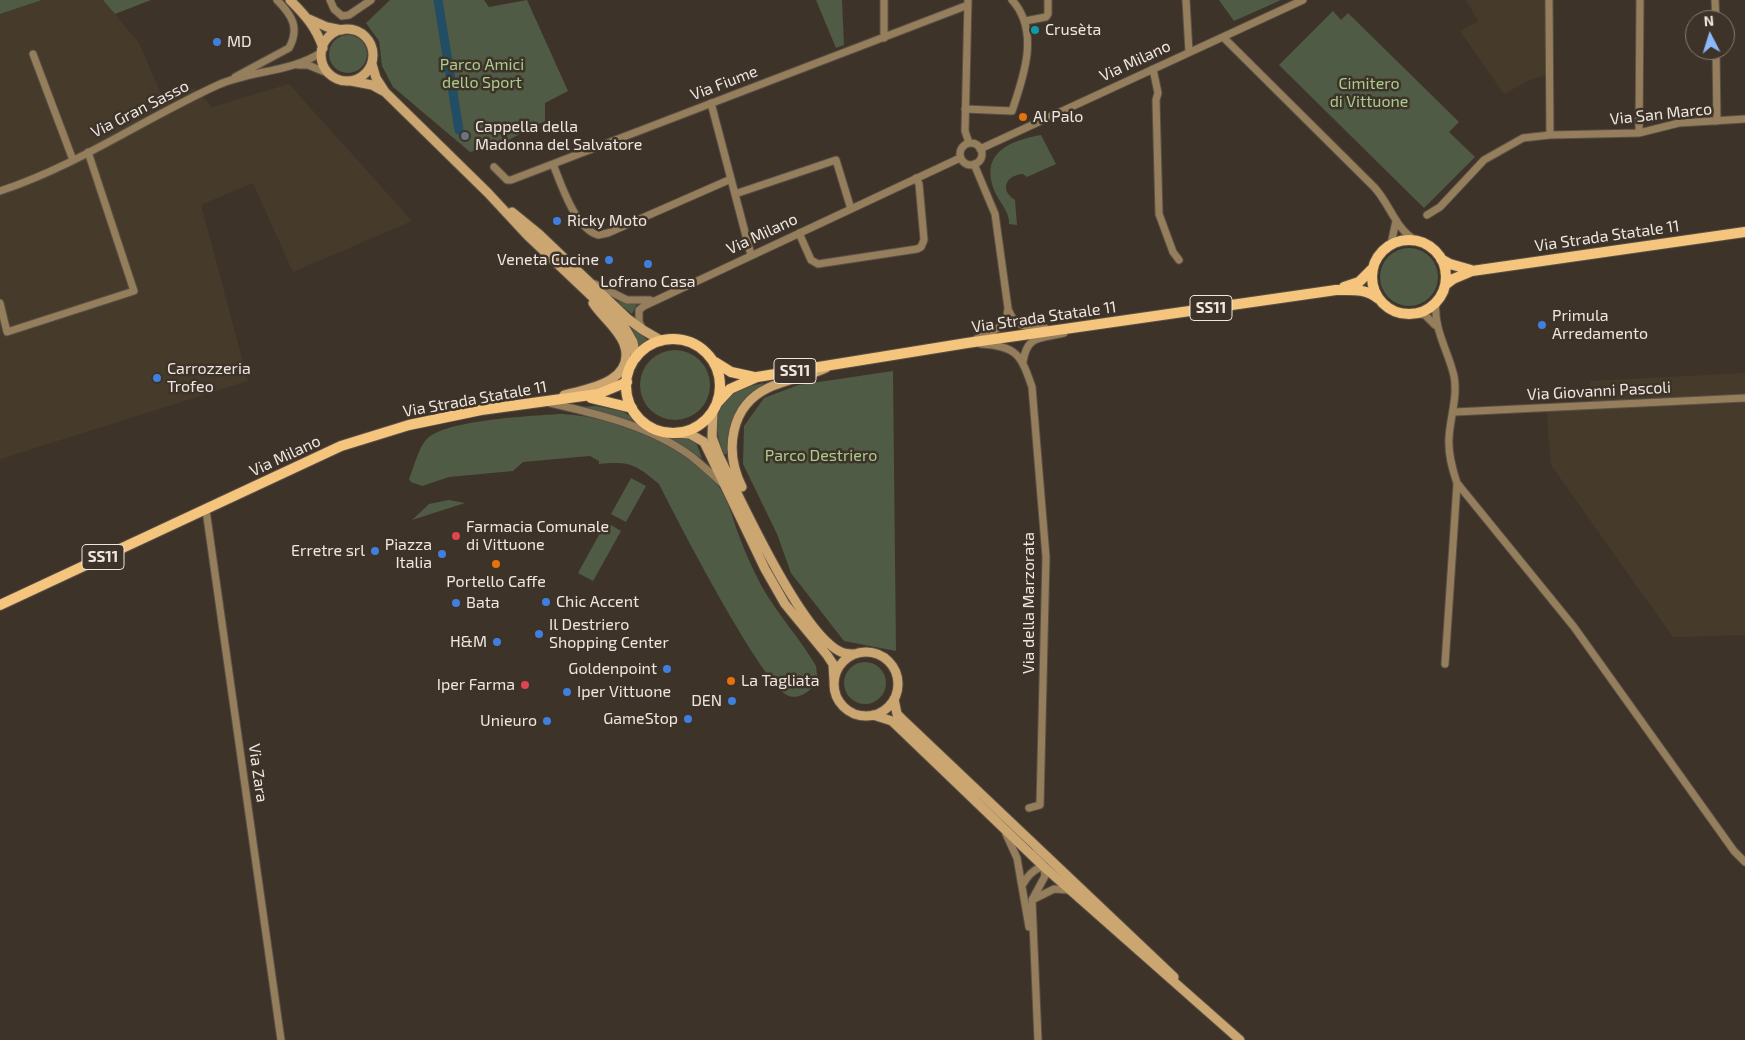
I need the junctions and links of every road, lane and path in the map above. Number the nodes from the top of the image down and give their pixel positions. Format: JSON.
{"nodes":[{"id":1,"x":278,"y":0,"type":"edge"},
{"id":2,"x":290,"y":0,"type":"edge"},
{"id":3,"x":330,"y":0,"type":"edge"},
{"id":4,"x":371,"y":0,"type":"edge"},
{"id":5,"x":884,"y":0,"type":"edge"},
{"id":6,"x":1012,"y":0,"type":"edge"},
{"id":7,"x":1048,"y":0,"type":"edge"},
{"id":8,"x":1186,"y":0,"type":"edge"},
{"id":9,"x":1303,"y":0,"type":"edge"},
{"id":10,"x":1549,"y":0,"type":"edge"},
{"id":11,"x":1640,"y":0,"type":"edge"},
{"id":12,"x":968,"y":3,"type":"edge"},
{"id":13,"x":309,"y":18,"type":"junction"},
{"id":14,"x":1026,"y":21,"type":"junction"},
{"id":15,"x":342,"y":30,"type":"junction"},
{"id":16,"x":1223,"y":37,"type":"junction"},
{"id":17,"x":884,"y":38,"type":"junction"},
{"id":18,"x":322,"y":50,"type":"junction"},
{"id":19,"x":1189,"y":52,"type":"junction"},
{"id":20,"x":33,"y":54,"type":"dead end"},
{"id":21,"x":1716,"y":60,"type":"edge"},
{"id":22,"x":372,"y":64,"type":"junction"},
{"id":23,"x":297,"y":65,"type":"junction"},
{"id":24,"x":1153,"y":69,"type":"junction"},
{"id":25,"x":330,"y":74,"type":"junction"},
{"id":26,"x":350,"y":81,"type":"junction"},
{"id":27,"x":220,"y":84,"type":"junction"},
{"id":28,"x":385,"y":92,"type":"junction"},
{"id":29,"x":711,"y":103,"type":"junction"},
{"id":30,"x":965,"y":109,"type":"junction"},
{"id":31,"x":1745,"y":119,"type":"edge"},
{"id":32,"x":1717,"y":121,"type":"junction"},
{"id":33,"x":1639,"y":133,"type":"junction"},
{"id":34,"x":1550,"y":135,"type":"junction"},
{"id":35,"x":969,"y":143,"type":"junction"},
{"id":36,"x":980,"y":149,"type":"junction"},
{"id":37,"x":88,"y":152,"type":"junction"},
{"id":38,"x":960,"y":158,"type":"junction"},
{"id":39,"x":73,"y":160,"type":"junction"},
{"id":40,"x":553,"y":164,"type":"junction"},
{"id":41,"x":974,"y":164,"type":"junction"},
{"id":42,"x":494,"y":167,"type":"dead end"},
{"id":43,"x":916,"y":178,"type":"junction"},
{"id":44,"x":731,"y":179,"type":"junction"},
{"id":45,"x":0,"y":191,"type":"edge"},
{"id":46,"x":735,"y":194,"type":"junction"},
{"id":47,"x":851,"y":209,"type":"junction"},
{"id":48,"x":1427,"y":215,"type":"dead end"},
{"id":49,"x":1396,"y":221,"type":"junction"},
{"id":50,"x":1745,"y":232,"type":"edge"},
{"id":51,"x":799,"y":233,"type":"junction"},
{"id":52,"x":1416,"y":240,"type":"junction"},
{"id":53,"x":1391,"y":244,"type":"junction"},
{"id":54,"x":751,"y":255,"type":"junction"},
{"id":55,"x":1441,"y":259,"type":"junction"},
{"id":56,"x":1179,"y":260,"type":"dead end"},
{"id":57,"x":1372,"y":269,"type":"junction"},
{"id":58,"x":1472,"y":271,"type":"junction"},
{"id":59,"x":584,"y":283,"type":"junction"},
{"id":60,"x":1445,"y":285,"type":"junction"},
{"id":61,"x":1336,"y":290,"type":"junction"},
{"id":62,"x":658,"y":299,"type":"junction"},
{"id":63,"x":1379,"y":299,"type":"junction"},
{"id":64,"x":1436,"y":301,"type":"junction"},
{"id":65,"x":0,"y":303,"type":"edge"},
{"id":66,"x":1008,"y":308,"type":"junction"},
{"id":67,"x":1412,"y":313,"type":"junction"},
{"id":68,"x":1087,"y":327,"type":"junction"},
{"id":69,"x":1437,"y":327,"type":"junction"},
{"id":70,"x":643,"y":330,"type":"junction"},
{"id":71,"x":662,"y":341,"type":"junction"},
{"id":72,"x":966,"y":344,"type":"junction"},
{"id":73,"x":636,"y":358,"type":"junction"},
{"id":74,"x":712,"y":360,"type":"junction"},
{"id":75,"x":1023,"y":362,"type":"junction"},
{"id":76,"x":833,"y":365,"type":"junction"},
{"id":77,"x":757,"y":377,"type":"junction"},
{"id":78,"x":627,"y":382,"type":"junction"},
{"id":79,"x":578,"y":398,"type":"junction"},
{"id":80,"x":1745,"y":398,"type":"edge"},
{"id":81,"x":545,"y":402,"type":"junction"},
{"id":82,"x":525,"y":404,"type":"junction"},
{"id":83,"x":715,"y":407,"type":"junction"},
{"id":84,"x":632,"y":408,"type":"junction"},
{"id":85,"x":1455,"y":412,"type":"junction"},
{"id":86,"x":672,"y":433,"type":"junction"},
{"id":87,"x":378,"y":434,"type":"joint"},
{"id":88,"x":1457,"y":483,"type":"junction"},
{"id":89,"x":725,"y":485,"type":"junction"},
{"id":90,"x":206,"y":510,"type":"junction"},
{"id":91,"x":777,"y":569,"type":"junction"},
{"id":92,"x":0,"y":605,"type":"edge"},
{"id":93,"x":855,"y":654,"type":"junction"},
{"id":94,"x":1446,"y":664,"type":"dead end"},
{"id":95,"x":834,"y":681,"type":"junction"},
{"id":96,"x":894,"y":698,"type":"junction"},
{"id":97,"x":873,"y":715,"type":"junction"},
{"id":98,"x":990,"y":801,"type":"junction"},
{"id":99,"x":1029,"y":808,"type":"dead end"},
{"id":100,"x":1001,"y":825,"type":"junction"},
{"id":101,"x":1745,"y":862,"type":"edge"},
{"id":102,"x":1044,"y":867,"type":"junction"},
{"id":103,"x":1023,"y":884,"type":"junction"},
{"id":104,"x":1070,"y":891,"type":"junction"},
{"id":105,"x":1032,"y":900,"type":"junction"},
{"id":106,"x":1105,"y":910,"type":"junction"},
{"id":107,"x":1034,"y":954,"type":"junction"},
{"id":108,"x":1204,"y":1007,"type":"junction"},
{"id":109,"x":281,"y":1040,"type":"edge"},
{"id":110,"x":1038,"y":1040,"type":"edge"},
{"id":111,"x":1240,"y":1040,"type":"edge"}],
"edges":[{"from":1,"to":27,"type":"street"},
{"from":2,"to":13,"type":"main road"},
{"from":3,"to":4,"type":"street"},
{"from":5,"to":17,"type":"street"},
{"from":6,"to":14,"type":"street"},
{"from":7,"to":14,"type":"street"},
{"from":8,"to":19,"type":"street"},
{"from":9,"to":16,"type":"street","name":"Via Milano"},
{"from":10,"to":34,"type":"street"},
{"from":11,"to":33,"type":"street"},
{"from":12,"to":17,"type":"street","name":"Via Fiume"},
{"from":12,"to":30,"type":"street"},
{"from":13,"to":15,"type":"main road"},
{"from":13,"to":18,"type":"main road"},
{"from":14,"to":30,"type":"street"},
{"from":15,"to":18,"type":"main road"},
{"from":15,"to":22,"type":"main road"},
{"from":16,"to":19,"type":"street","name":"Via Milano"},
{"from":16,"to":49,"type":"street"},
{"from":17,"to":29,"type":"street","name":"Via Fiume"},
{"from":18,"to":23,"type":"street","name":"Via Gran Sasso"},
{"from":18,"to":25,"type":"main road"},
{"from":19,"to":24,"type":"street","name":"Via Milano"},
{"from":20,"to":39,"type":"street"},
{"from":21,"to":32,"type":"street"},
{"from":22,"to":26,"type":"main road"},
{"from":22,"to":28,"type":"main road"},
{"from":23,"to":25,"type":"street","name":"Via Gran Sasso"},
{"from":23,"to":27,"type":"street","name":"Via Gran Sasso"},
{"from":24,"to":36,"type":"street","name":"Via Milano"},
{"from":24,"to":56,"type":"street"},
{"from":25,"to":26,"type":"main road"},
{"from":26,"to":28,"type":"main road"},
{"from":27,"to":37,"type":"street","name":"Via Gran Sasso"},
{"from":28,"to":59,"type":"main road"},
{"from":29,"to":40,"type":"street","name":"Via Fiume"},
{"from":29,"to":44,"type":"street"},
{"from":30,"to":35,"type":"street"},
{"from":31,"to":32,"type":"street","name":"Via San Marco"},
{"from":32,"to":33,"type":"street","name":"Via San Marco"},
{"from":33,"to":34,"type":"street","name":"Via San Marco"},
{"from":34,"to":48,"type":"street","name":"Via San Marco"},
{"from":35,"to":36,"type":"street"},
{"from":35,"to":38,"type":"street"},
{"from":36,"to":41,"type":"street"},
{"from":37,"to":39,"type":"street","name":"Via Gran Sasso"},
{"from":37,"to":65,"type":"street"},
{"from":38,"to":41,"type":"street"},
{"from":38,"to":43,"type":"street","name":"Via Milano"},
{"from":39,"to":45,"type":"street","name":"Via Gran Sasso"},
{"from":40,"to":42,"type":"street","name":"Via Fiume"},
{"from":40,"to":44,"type":"street"},
{"from":41,"to":66,"type":"street"},
{"from":43,"to":47,"type":"street","name":"Via Milano"},
{"from":43,"to":51,"type":"street"},
{"from":44,"to":46,"type":"street"},
{"from":46,"to":47,"type":"street"},
{"from":46,"to":54,"type":"street"},
{"from":47,"to":51,"type":"street","name":"Via Milano"},
{"from":49,"to":52,"type":"street"},
{"from":49,"to":53,"type":"street"},
{"from":50,"to":58,"type":"main road","name":"Via Strada Statale 11"},
{"from":51,"to":54,"type":"street","name":"Via Milano"},
{"from":52,"to":53,"type":"main road"},
{"from":52,"to":55,"type":"main road","name":"Via Strada Statale 11"},
{"from":53,"to":57,"type":"main road","name":"Via Strada Statale 11"},
{"from":54,"to":62,"type":"street","name":"Via Milano"},
{"from":55,"to":58,"type":"main road","name":"Via Strada Statale 11"},
{"from":55,"to":60,"type":"main road"},
{"from":57,"to":61,"type":"main road","name":"Via Strada Statale 11"},
{"from":57,"to":63,"type":"main road"},
{"from":58,"to":60,"type":"main road","name":"Via Strada Statale 11"},
{"from":59,"to":62,"type":"street"},
{"from":59,"to":70,"type":"main road"},
{"from":59,"to":73,"type":"main road"},
{"from":59,"to":82,"type":"main road"},
{"from":60,"to":64,"type":"main road"},
{"from":61,"to":63,"type":"main road","name":"Via Strada Statale 11"},
{"from":61,"to":68,"type":"main road","name":"Via Strada Statale 11","number":"SS11"},
{"from":62,"to":70,"type":"street"},
{"from":63,"to":67,"type":"main road","name":"Via Strada Statale 11"},
{"from":64,"to":67,"type":"main road"},
{"from":64,"to":69,"type":"street"},
{"from":66,"to":68,"type":"street"},
{"from":66,"to":72,"type":"street"},
{"from":67,"to":69,"type":"street"},
{"from":68,"to":72,"type":"main road","name":"Via Strada Statale 11"},
{"from":68,"to":75,"type":"street"},
{"from":69,"to":85,"type":"street"},
{"from":70,"to":71,"type":"main road"},
{"from":71,"to":73,"type":"main road"},
{"from":71,"to":74,"type":"main road"},
{"from":72,"to":75,"type":"street"},
{"from":72,"to":76,"type":"main road","name":"Via Strada Statale 11"},
{"from":73,"to":78,"type":"main road"},
{"from":74,"to":77,"type":"main road","name":"Via Strada Statale 11"},
{"from":74,"to":83,"type":"main road"},
{"from":75,"to":99,"type":"street","name":"Via della Marzorata"},
{"from":76,"to":77,"type":"main road","name":"Via Strada Statale 11","number":"SS11"},
{"from":76,"to":91,"type":"main road"},
{"from":77,"to":83,"type":"main road","name":"Via Strada Statale 11"},
{"from":78,"to":79,"type":"main road","name":"Via Strada Statale 11"},
{"from":78,"to":84,"type":"main road"},
{"from":79,"to":81,"type":"main road","name":"Via Strada Statale 11","number":"SS11"},
{"from":79,"to":84,"type":"main road","name":"Via Strada Statale 11"},
{"from":80,"to":85,"type":"street","name":"Via Giovanni Pascoli"},
{"from":81,"to":82,"type":"main road","name":"Via Strada Statale 11","number":"SS11"},
{"from":81,"to":89,"type":"street"},
{"from":82,"to":87,"type":"main road","name":"Via Strada Statale 11","number":"SS11"},
{"from":83,"to":86,"type":"main road"},
{"from":83,"to":91,"type":"main road"},
{"from":84,"to":86,"type":"main road"},
{"from":85,"to":88,"type":"street"},
{"from":86,"to":89,"type":"main road"},
{"from":87,"to":90,"type":"main road","name":"Via Milano","number":"SS11"},
{"from":88,"to":94,"type":"street"},
{"from":88,"to":101,"type":"street"},
{"from":89,"to":95,"type":"main road"},
{"from":90,"to":92,"type":"main road","number":"SS11"},
{"from":90,"to":109,"type":"street","name":"Via Zara"},
{"from":91,"to":93,"type":"main road"},
{"from":93,"to":95,"type":"main road"},
{"from":93,"to":96,"type":"main road"},
{"from":95,"to":97,"type":"main road"},
{"from":96,"to":97,"type":"main road"},
{"from":96,"to":98,"type":"main road"},
{"from":97,"to":100,"type":"main road"},
{"from":98,"to":102,"type":"street"},
{"from":98,"to":106,"type":"main road"},
{"from":100,"to":102,"type":"main road"},
{"from":100,"to":103,"type":"street"},
{"from":102,"to":103,"type":"street"},
{"from":102,"to":104,"type":"main road"},
{"from":102,"to":105,"type":"street"},
{"from":102,"to":106,"type":"street"},
{"from":103,"to":107,"type":"street"},
{"from":104,"to":105,"type":"street"},
{"from":104,"to":108,"type":"main road"},
{"from":105,"to":107,"type":"street"},
{"from":106,"to":108,"type":"main road"},
{"from":107,"to":110,"type":"street"},
{"from":108,"to":111,"type":"main road"}]}
